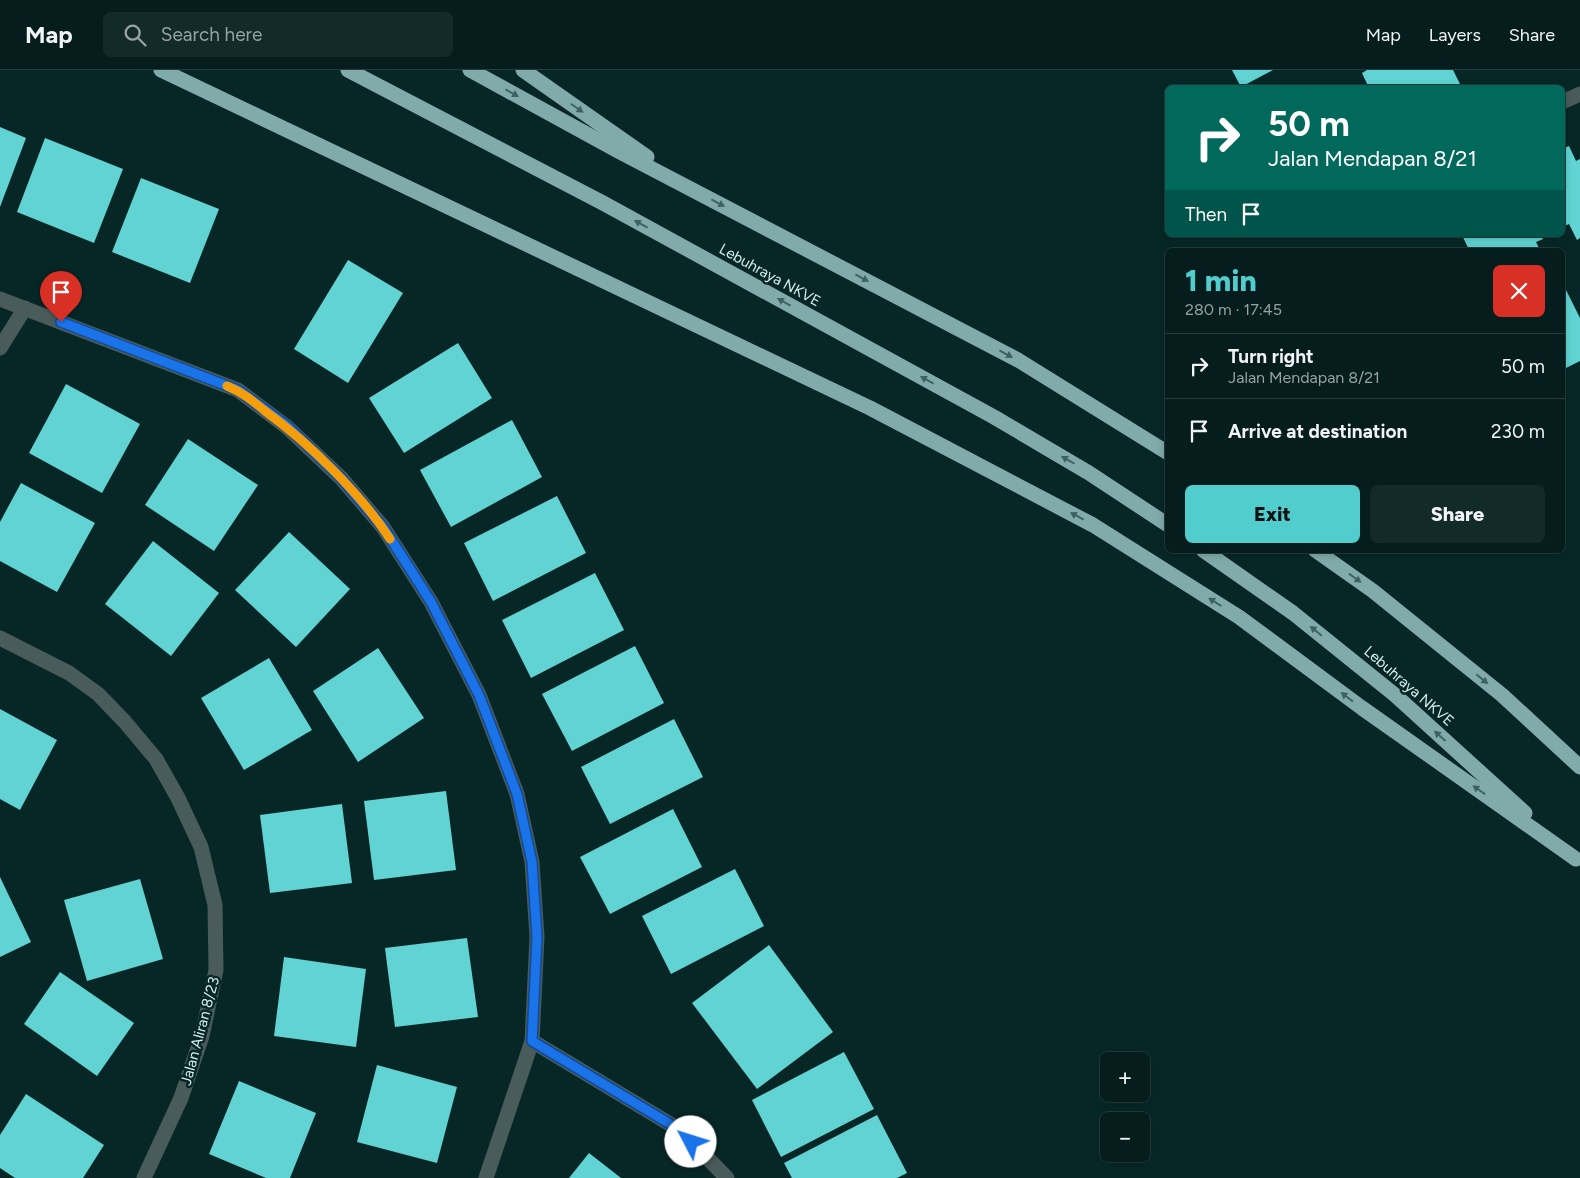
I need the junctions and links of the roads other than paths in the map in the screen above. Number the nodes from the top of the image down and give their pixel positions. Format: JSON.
{"nodes":[{"id":1,"x":161,"y":70,"type":"edge"},
{"id":2,"x":348,"y":70,"type":"edge"},
{"id":3,"x":470,"y":70,"type":"edge"},
{"id":4,"x":523,"y":70,"type":"edge"},
{"id":5,"x":1580,"y":94,"type":"edge"},
{"id":6,"x":1565,"y":101,"type":"edge"},
{"id":7,"x":697,"y":192,"type":"junction"},
{"id":8,"x":0,"y":299,"type":"edge"},
{"id":9,"x":25,"y":308,"type":"junction"},
{"id":10,"x":0,"y":348,"type":"edge"},
{"id":11,"x":1165,"y":451,"type":"edge"},
{"id":12,"x":1165,"y":523,"type":"edge"},
{"id":13,"x":1207,"y":553,"type":"edge"},
{"id":14,"x":1319,"y":553,"type":"edge"},
{"id":15,"x":0,"y":638,"type":"edge"},
{"id":16,"x":1580,"y":767,"type":"edge"},
{"id":17,"x":1578,"y":861,"type":"edge"},
{"id":18,"x":532,"y":1041,"type":"junction"},
{"id":19,"x":144,"y":1178,"type":"edge"},
{"id":20,"x":486,"y":1178,"type":"edge"},
{"id":21,"x":727,"y":1178,"type":"edge"}],
"edges":[{"from":17,"to":1,"type":"highway","one_way":true},
{"from":12,"to":2,"type":"highway","name":"Lebuhraya NKVE","one_way":true},
{"from":3,"to":7,"type":"highway","one_way":true},
{"from":4,"to":7,"type":"highway","one_way":true},
{"from":5,"to":6,"type":"street"},
{"from":7,"to":11,"type":"highway","one_way":true},
{"from":8,"to":9,"type":"street"},
{"from":9,"to":10,"type":"street"},
{"from":9,"to":18,"type":"street"},
{"from":17,"to":13,"type":"highway","name":"Lebuhraya NKVE","one_way":true},
{"from":14,"to":16,"type":"highway","one_way":true},
{"from":15,"to":19,"type":"street","name":"Jalan Aliran 8/23"},
{"from":18,"to":20,"type":"street"},
{"from":18,"to":21,"type":"street"}]}
